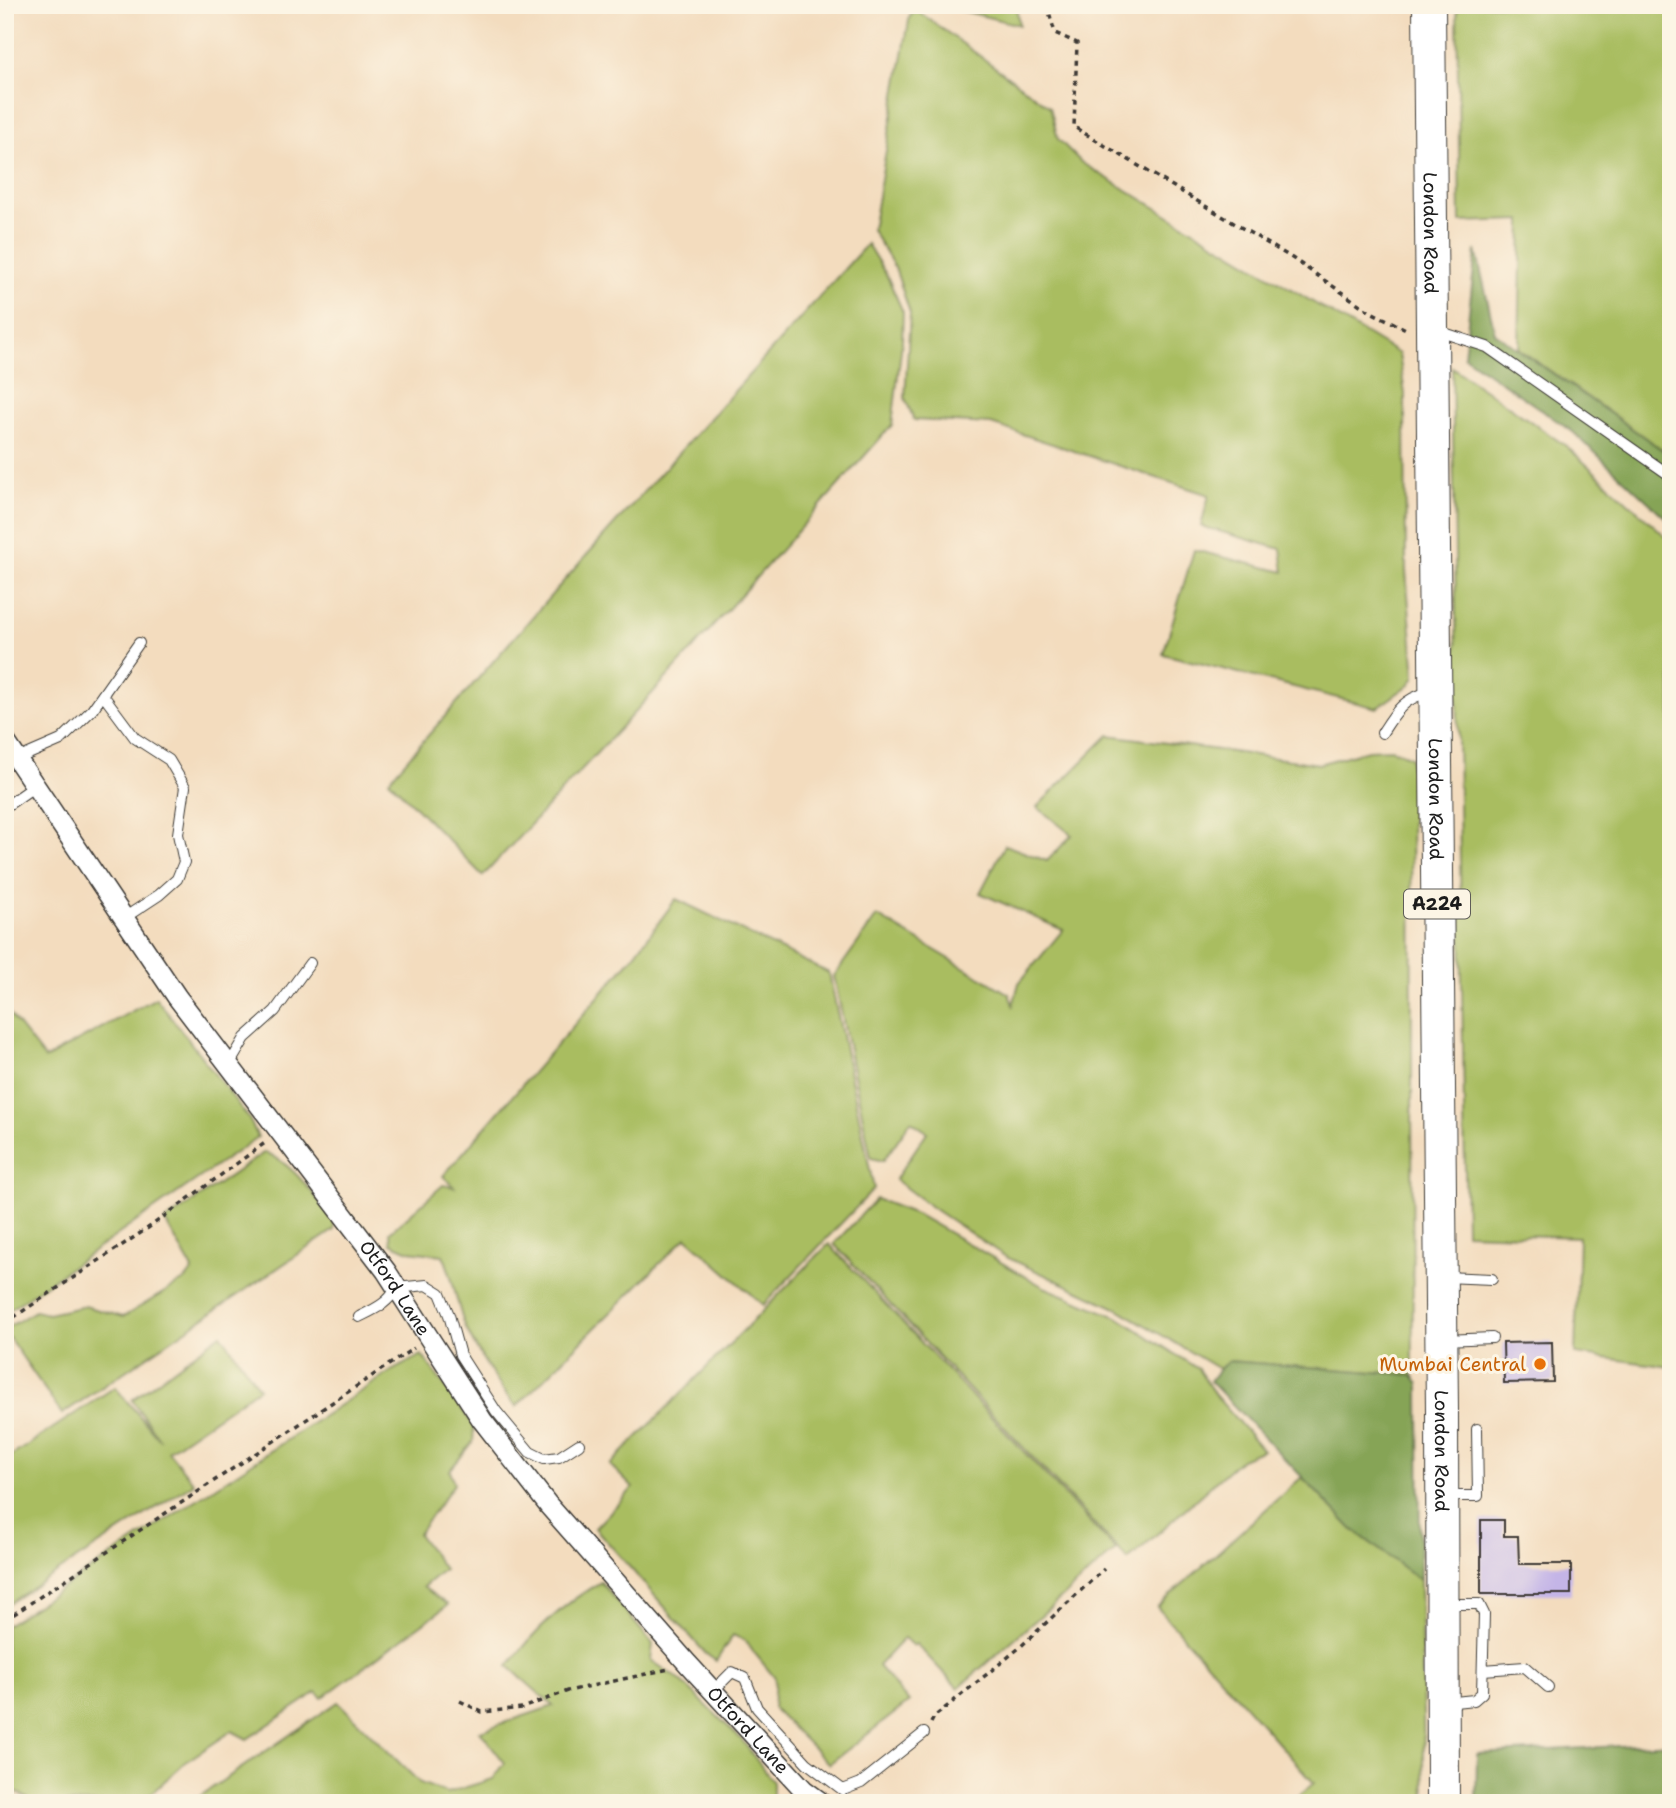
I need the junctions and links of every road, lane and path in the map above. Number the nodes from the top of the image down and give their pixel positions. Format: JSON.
{"nodes":[{"id":1,"x":1047,"y":5,"type":"edge"},
{"id":2,"x":1429,"y":5,"type":"edge"},
{"id":3,"x":1431,"y":329,"type":"junction"},
{"id":4,"x":1671,"y":476,"type":"edge"},
{"id":5,"x":139,"y":643,"type":"dead end"},
{"id":6,"x":1435,"y":691,"type":"junction"},
{"id":7,"x":103,"y":695,"type":"junction"},
{"id":8,"x":1382,"y":733,"type":"dead end"},
{"id":9,"x":5,"y":741,"type":"edge"},
{"id":10,"x":18,"y":759,"type":"junction"},
{"id":11,"x":35,"y":786,"type":"junction"},
{"id":12,"x":5,"y":807,"type":"edge"},
{"id":13,"x":124,"y":918,"type":"junction"},
{"id":14,"x":310,"y":963,"type":"dead end"},
{"id":15,"x":229,"y":1065,"type":"junction"},
{"id":16,"x":280,"y":1132,"type":"junction"},
{"id":17,"x":1440,"y":1277,"type":"junction"},
{"id":18,"x":1492,"y":1279,"type":"dead end"},
{"id":19,"x":397,"y":1288,"type":"junction"},
{"id":20,"x":359,"y":1317,"type":"dead end"},
{"id":21,"x":5,"y":1323,"type":"edge"},
{"id":22,"x":430,"y":1338,"type":"junction"},
{"id":23,"x":1492,"y":1338,"type":"dead end"},
{"id":24,"x":1441,"y":1340,"type":"junction"},
{"id":25,"x":1477,"y":1429,"type":"dead end"},
{"id":26,"x":579,"y":1444,"type":"dead end"},
{"id":27,"x":1442,"y":1496,"type":"junction"},
{"id":28,"x":1104,"y":1569,"type":"dead end"},
{"id":29,"x":1442,"y":1604,"type":"junction"},
{"id":30,"x":5,"y":1620,"type":"edge"},
{"id":31,"x":688,"y":1664,"type":"junction"},
{"id":32,"x":1483,"y":1670,"type":"junction"},
{"id":33,"x":1548,"y":1687,"type":"dead end"},
{"id":34,"x":713,"y":1691,"type":"junction"},
{"id":35,"x":460,"y":1702,"type":"dead end"},
{"id":36,"x":1443,"y":1703,"type":"junction"},
{"id":37,"x":924,"y":1733,"type":"joint"},
{"id":38,"x":804,"y":1790,"type":"junction"},
{"id":39,"x":789,"y":1803,"type":"edge"},
{"id":40,"x":822,"y":1803,"type":"edge"},
{"id":41,"x":1443,"y":1803,"type":"edge"}],
"edges":[{"from":1,"to":3,"type":"path"},
{"from":2,"to":3,"type":"main road","name":"London Road","number":"A224"},
{"from":3,"to":4,"type":"lane"},
{"from":3,"to":6,"type":"main road","name":"London Road","number":"A224"},
{"from":5,"to":7,"type":"lane"},
{"from":6,"to":8,"type":"lane"},
{"from":6,"to":17,"type":"main road","name":"London Road","number":"A224"},
{"from":7,"to":10,"type":"lane"},
{"from":7,"to":13,"type":"lane"},
{"from":9,"to":10,"type":"street","name":"Otford Lane"},
{"from":10,"to":11,"type":"street","name":"Otford Lane"},
{"from":11,"to":12,"type":"lane"},
{"from":11,"to":13,"type":"street","name":"Otford Lane"},
{"from":13,"to":15,"type":"street","name":"Otford Lane"},
{"from":14,"to":15,"type":"lane"},
{"from":15,"to":16,"type":"street","name":"Otford Lane"},
{"from":16,"to":19,"type":"street","name":"Otford Lane"},
{"from":16,"to":21,"type":"path"},
{"from":17,"to":18,"type":"lane"},
{"from":17,"to":24,"type":"main road","name":"London Road","number":"A224"},
{"from":19,"to":20,"type":"lane"},
{"from":19,"to":22,"type":"street","name":"Otford Lane"},
{"from":19,"to":26,"type":"lane"},
{"from":22,"to":30,"type":"path"},
{"from":22,"to":31,"type":"street","name":"Otford Lane"},
{"from":23,"to":24,"type":"lane"},
{"from":24,"to":27,"type":"main road","name":"London Road","number":"A224"},
{"from":25,"to":27,"type":"lane"},
{"from":27,"to":29,"type":"main road","name":"London Road","number":"A224"},
{"from":28,"to":37,"type":"path"},
{"from":29,"to":32,"type":"lane"},
{"from":29,"to":36,"type":"main road","name":"London Road","number":"A224"},
{"from":31,"to":34,"type":"street","name":"Otford Lane"},
{"from":31,"to":35,"type":"path"},
{"from":32,"to":33,"type":"lane"},
{"from":32,"to":36,"type":"lane"},
{"from":34,"to":37,"type":"lane"},
{"from":34,"to":38,"type":"street","name":"Otford Lane"},
{"from":36,"to":41,"type":"main road","name":"London Road","number":"A224"},
{"from":38,"to":39,"type":"street"},
{"from":38,"to":40,"type":"street","name":"Otford Lane"}]}
